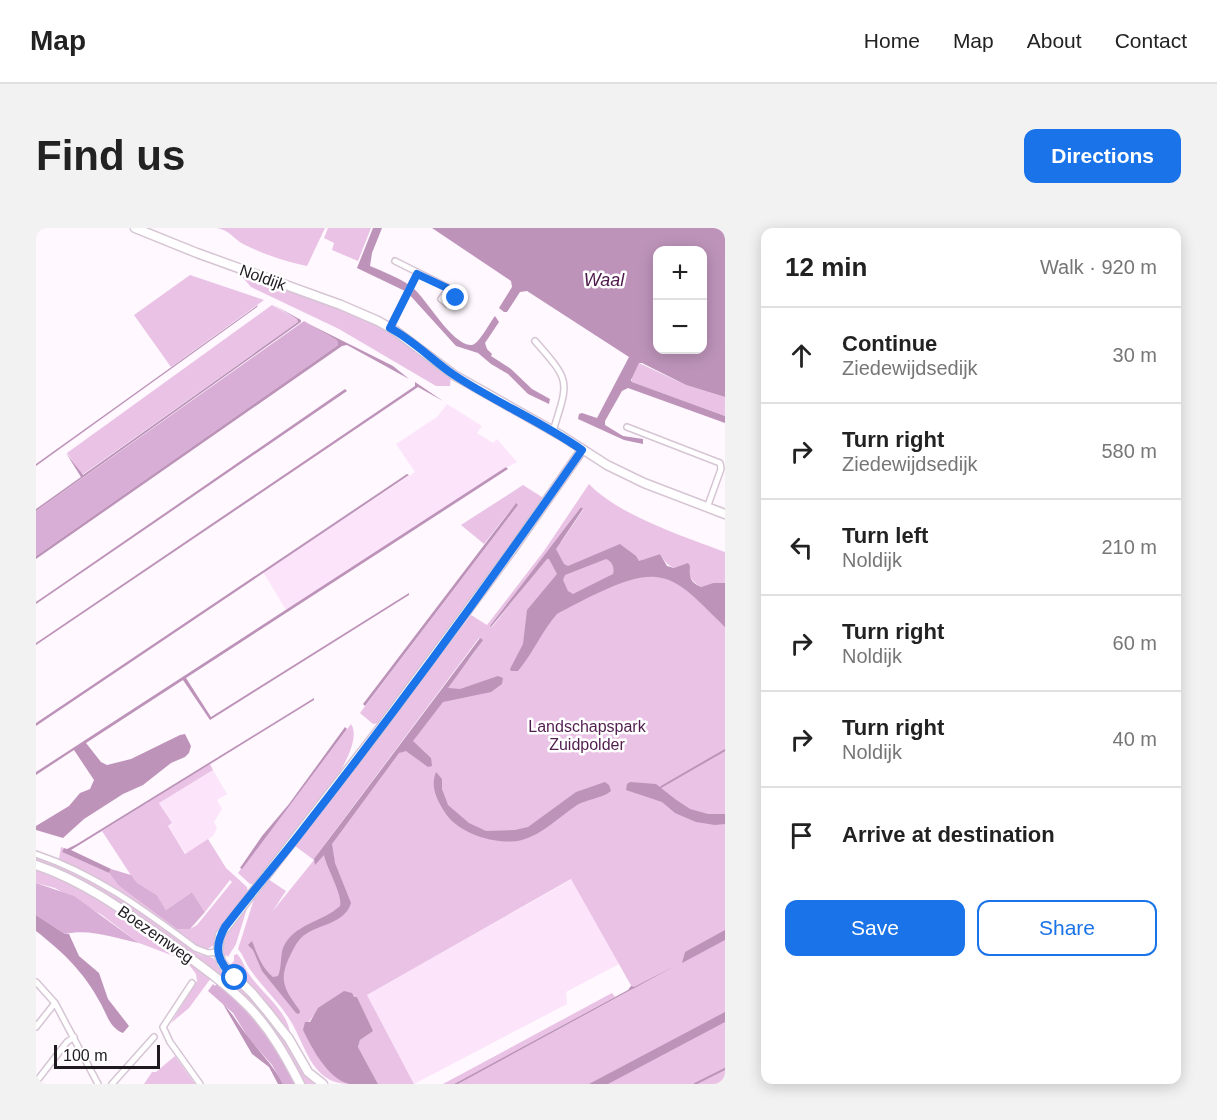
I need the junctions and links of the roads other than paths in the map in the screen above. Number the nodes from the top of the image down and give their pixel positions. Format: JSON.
{"nodes":[{"id":1,"x":135,"y":228,"type":"edge"},
{"id":2,"x":395,"y":261,"type":"dead end"},
{"id":3,"x":417,"y":274,"type":"junction"},
{"id":4,"x":449,"y":289,"type":"dead end"},
{"id":5,"x":390,"y":328,"type":"junction"},
{"id":6,"x":535,"y":340,"type":"dead end"},
{"id":7,"x":627,"y":427,"type":"dead end"},
{"id":8,"x":554,"y":431,"type":"junction"},
{"id":9,"x":582,"y":450,"type":"junction"},
{"id":10,"x":707,"y":508,"type":"junction"},
{"id":11,"x":725,"y":514,"type":"edge"},
{"id":12,"x":36,"y":854,"type":"edge"},
{"id":13,"x":36,"y":865,"type":"edge"},
{"id":14,"x":218,"y":952,"type":"junction"},
{"id":15,"x":36,"y":982,"type":"edge"},
{"id":16,"x":192,"y":983,"type":"dead end"},
{"id":17,"x":55,"y":1003,"type":"junction"},
{"id":18,"x":36,"y":1028,"type":"edge"},
{"id":19,"x":154,"y":1036,"type":"dead end"},
{"id":20,"x":74,"y":1037,"type":"junction"},
{"id":21,"x":36,"y":1082,"type":"edge"},
{"id":22,"x":98,"y":1084,"type":"edge"},
{"id":23,"x":112,"y":1084,"type":"edge"},
{"id":24,"x":200,"y":1084,"type":"edge"},
{"id":25,"x":300,"y":1084,"type":"edge"},
{"id":26,"x":322,"y":1084,"type":"edge"}],
"edges":[{"from":1,"to":5,"type":"street","name":"Noldijk"},
{"from":2,"to":3,"type":"street"},
{"from":3,"to":4,"type":"street"},
{"from":3,"to":5,"type":"street"},
{"from":5,"to":8,"type":"street","name":"Noldijk"},
{"from":6,"to":8,"type":"street"},
{"from":7,"to":10,"type":"street"},
{"from":8,"to":9,"type":"street","name":"Noldijk"},
{"from":9,"to":10,"type":"street","name":"Noldijk"},
{"from":9,"to":14,"type":"street"},
{"from":10,"to":11,"type":"street","name":"Noldijk"},
{"from":12,"to":14,"type":"street"},
{"from":13,"to":25,"type":"street","name":"Boezemweg"},
{"from":14,"to":26,"type":"street"},
{"from":15,"to":17,"type":"street"},
{"from":16,"to":24,"type":"street"},
{"from":17,"to":18,"type":"street"},
{"from":17,"to":20,"type":"street"},
{"from":19,"to":23,"type":"street"},
{"from":20,"to":21,"type":"street"},
{"from":20,"to":22,"type":"street"}]}
